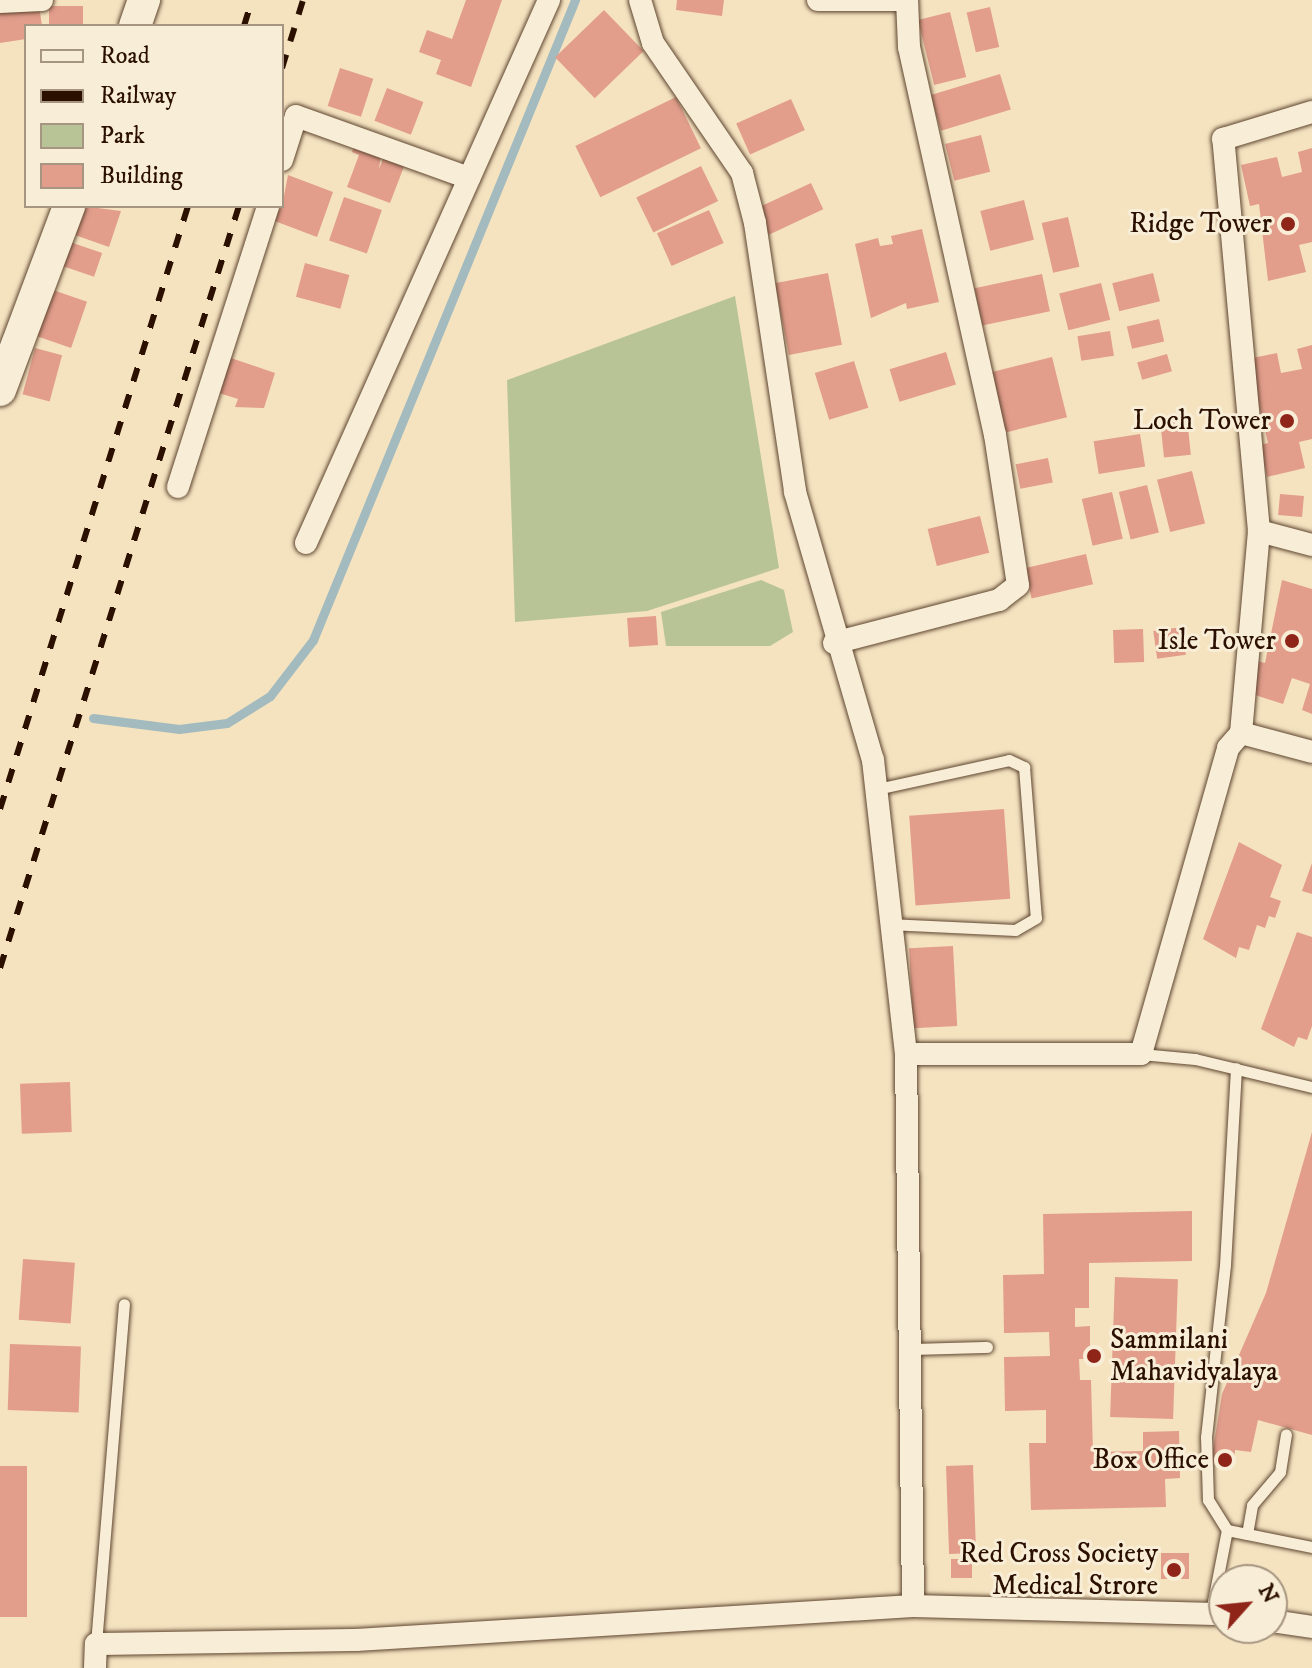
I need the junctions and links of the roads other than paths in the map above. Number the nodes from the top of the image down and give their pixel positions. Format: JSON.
{"nodes":[{"id":1,"x":42,"y":0,"type":"edge"},
{"id":2,"x":144,"y":0,"type":"edge"},
{"id":3,"x":549,"y":0,"type":"edge"},
{"id":4,"x":640,"y":0,"type":"edge"},
{"id":5,"x":818,"y":0,"type":"edge"},
{"id":6,"x":905,"y":0,"type":"edge"},
{"id":7,"x":0,"y":2,"type":"edge"},
{"id":8,"x":136,"y":24,"type":"edge"},
{"id":9,"x":1312,"y":112,"type":"edge"},
{"id":10,"x":284,"y":154,"type":"edge"},
{"id":11,"x":469,"y":178,"type":"junction"},
{"id":12,"x":68,"y":208,"type":"edge"},
{"id":13,"x":267,"y":208,"type":"edge"},
{"id":14,"x":0,"y":390,"type":"edge"},
{"id":15,"x":178,"y":487,"type":"dead end"},
{"id":16,"x":1259,"y":531,"type":"junction"},
{"id":17,"x":306,"y":543,"type":"dead end"},
{"id":18,"x":1312,"y":545,"type":"edge"},
{"id":19,"x":834,"y":643,"type":"junction"},
{"id":20,"x":1241,"y":733,"type":"junction"},
{"id":21,"x":1312,"y":752,"type":"edge"},
{"id":22,"x":877,"y":789,"type":"junction"},
{"id":23,"x":887,"y":924,"type":"junction"},
{"id":24,"x":906,"y":1054,"type":"junction"},
{"id":25,"x":1141,"y":1054,"type":"junction"},
{"id":26,"x":1236,"y":1068,"type":"junction"},
{"id":27,"x":1312,"y":1087,"type":"edge"},
{"id":28,"x":124,"y":1304,"type":"dead end"},
{"id":29,"x":987,"y":1347,"type":"dead end"},
{"id":30,"x":909,"y":1349,"type":"junction"},
{"id":31,"x":1286,"y":1434,"type":"dead end"},
{"id":32,"x":1227,"y":1530,"type":"junction"},
{"id":33,"x":1247,"y":1534,"type":"junction"},
{"id":34,"x":1312,"y":1547,"type":"edge"},
{"id":35,"x":1223,"y":1564,"type":"edge"},
{"id":36,"x":913,"y":1606,"type":"junction"},
{"id":37,"x":1208,"y":1613,"type":"edge"},
{"id":38,"x":1288,"y":1623,"type":"edge"},
{"id":39,"x":1312,"y":1627,"type":"edge"},
{"id":40,"x":96,"y":1644,"type":"junction"},
{"id":41,"x":95,"y":1668,"type":"edge"}],
"edges":[{"from":1,"to":7,"type":"street"},
{"from":2,"to":8,"type":"street"},
{"from":3,"to":11,"type":"street"},
{"from":4,"to":19,"type":"street"},
{"from":5,"to":6,"type":"street"},
{"from":6,"to":19,"type":"street"},
{"from":9,"to":16,"type":"street"},
{"from":10,"to":11,"type":"street"},
{"from":11,"to":17,"type":"street"},
{"from":12,"to":14,"type":"street"},
{"from":13,"to":15,"type":"street"},
{"from":16,"to":18,"type":"street"},
{"from":16,"to":20,"type":"street"},
{"from":19,"to":22,"type":"street"},
{"from":20,"to":21,"type":"street"},
{"from":20,"to":25,"type":"street"},
{"from":22,"to":23,"type":"street"},
{"from":22,"to":23,"type":"lane"},
{"from":23,"to":24,"type":"street"},
{"from":24,"to":25,"type":"street"},
{"from":24,"to":30,"type":"street"},
{"from":25,"to":26,"type":"lane"},
{"from":26,"to":27,"type":"lane"},
{"from":26,"to":32,"type":"lane"},
{"from":28,"to":40,"type":"lane"},
{"from":29,"to":30,"type":"lane"},
{"from":30,"to":36,"type":"street"},
{"from":31,"to":33,"type":"lane"},
{"from":32,"to":33,"type":"lane"},
{"from":32,"to":35,"type":"lane"},
{"from":33,"to":34,"type":"lane"},
{"from":36,"to":37,"type":"street"},
{"from":36,"to":40,"type":"street"},
{"from":38,"to":39,"type":"street"},
{"from":40,"to":41,"type":"street"}]}
